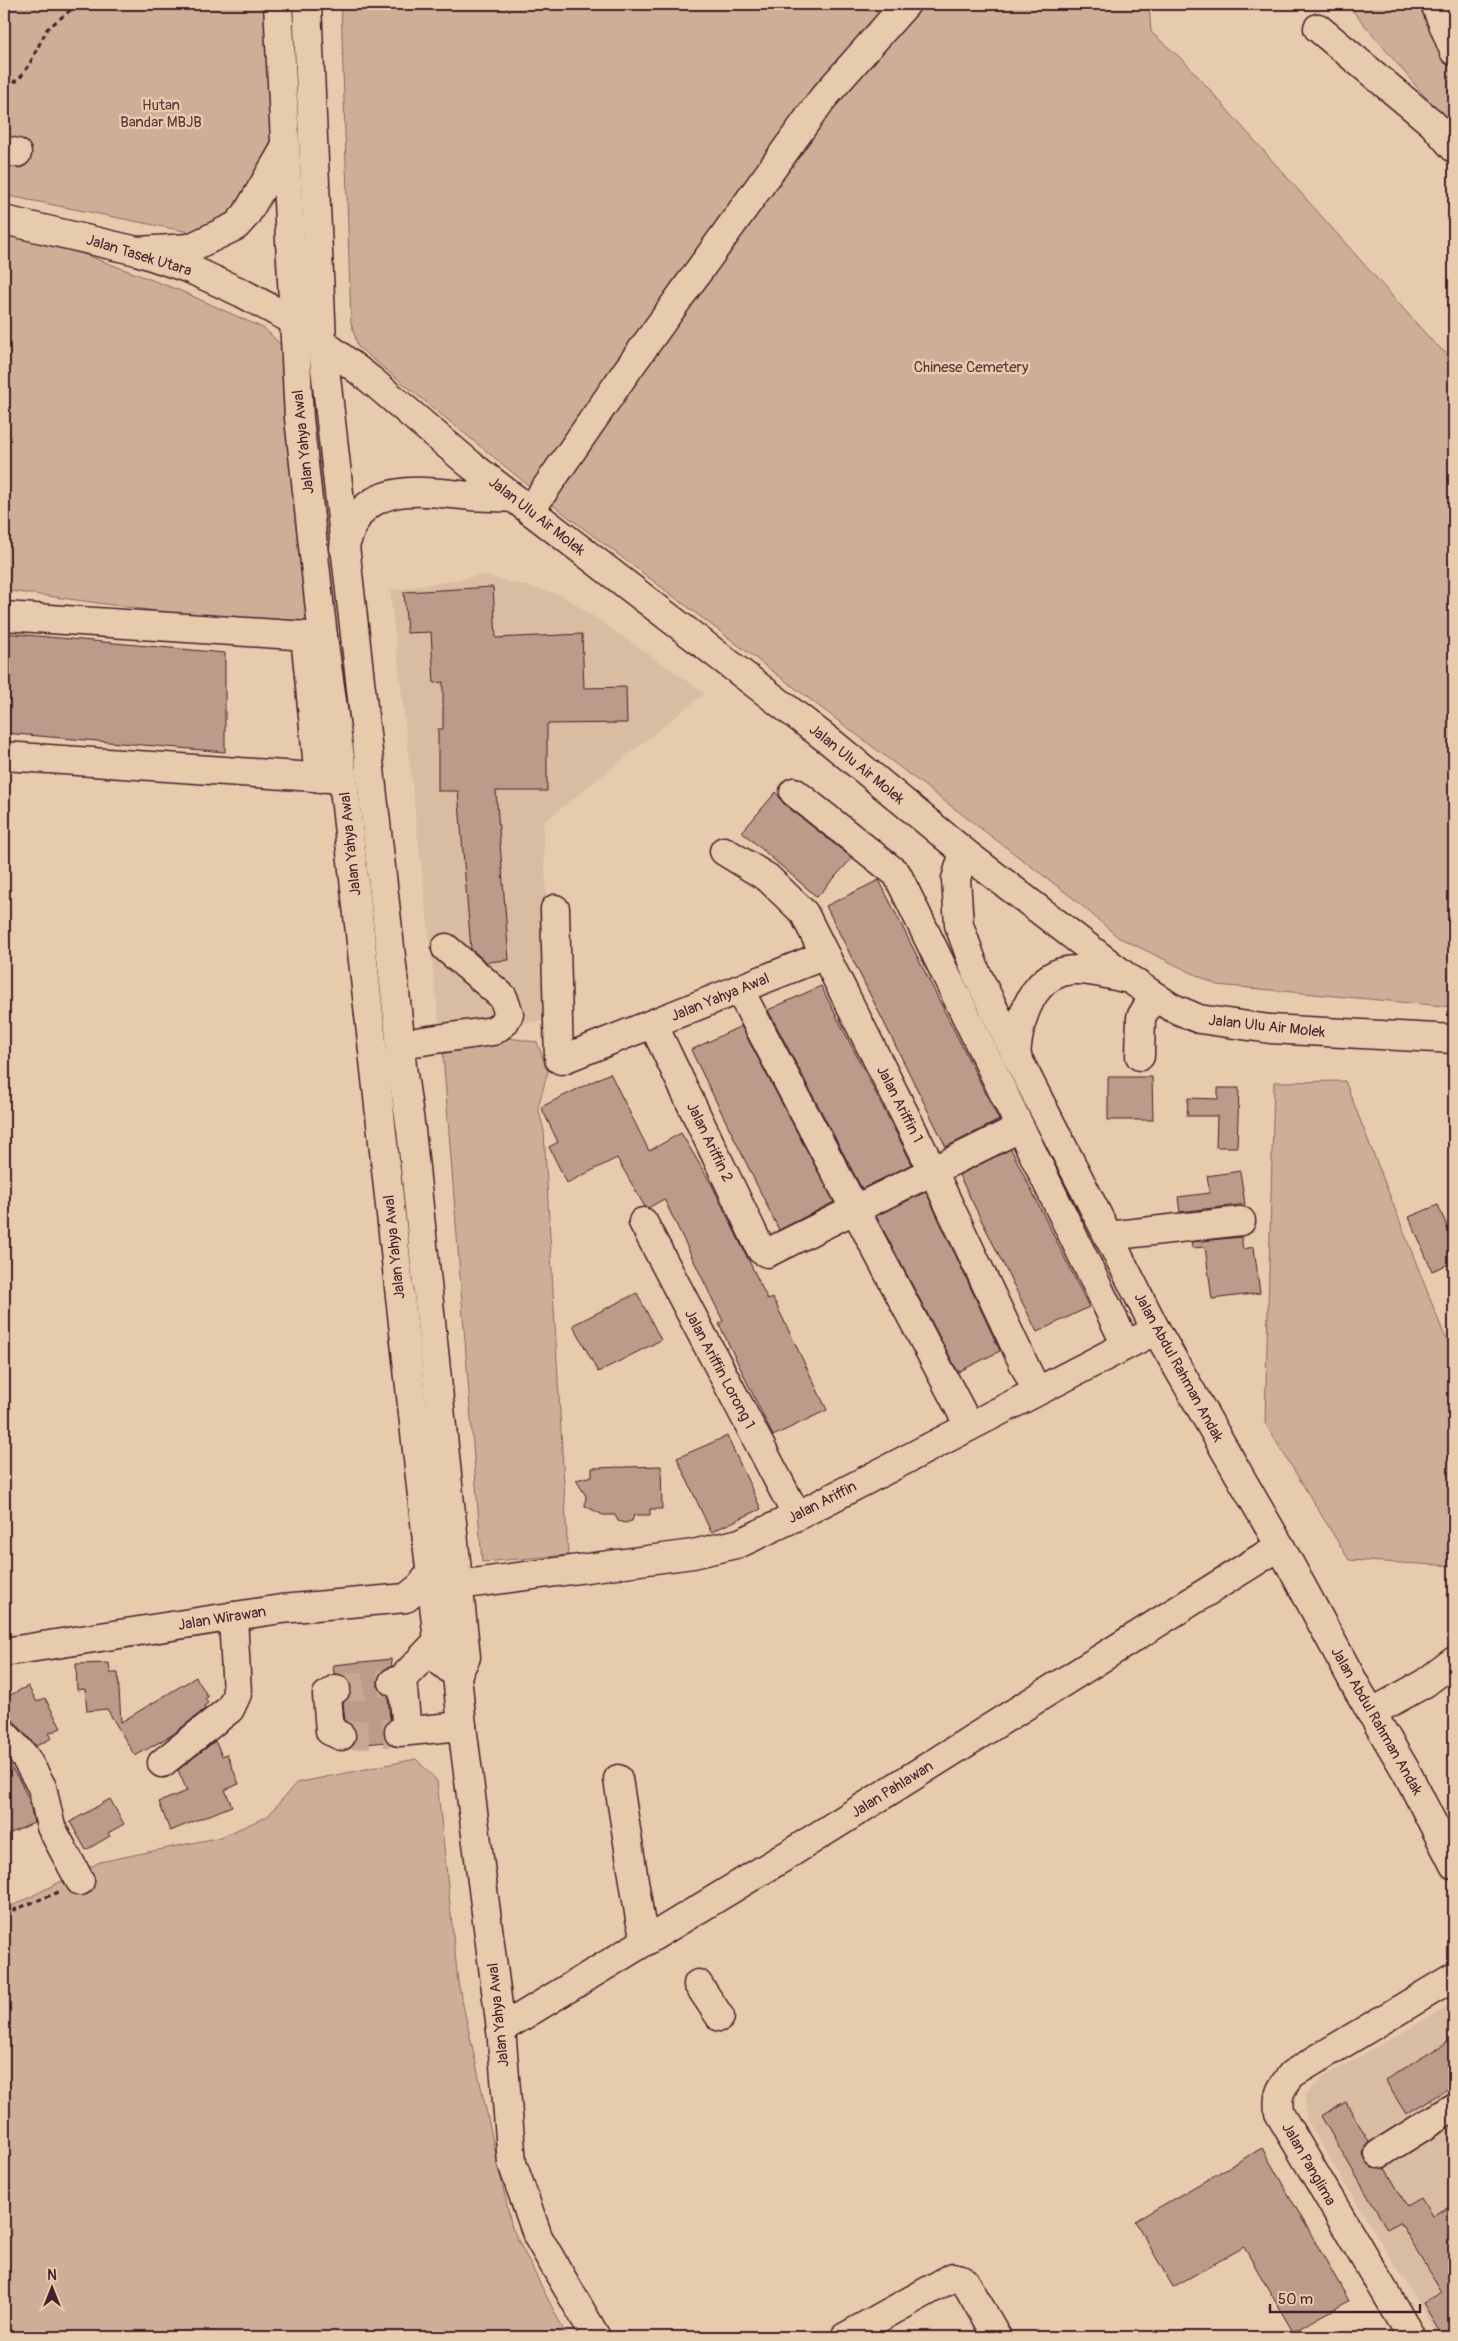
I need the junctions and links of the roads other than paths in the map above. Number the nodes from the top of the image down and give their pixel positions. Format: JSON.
{"nodes":[{"id":1,"x":278,"y":4,"type":"edge"},
{"id":2,"x":307,"y":4,"type":"edge"},
{"id":3,"x":906,"y":4,"type":"edge"},
{"id":4,"x":1435,"y":4,"type":"edge"},
{"id":5,"x":1318,"y":28,"type":"dead end"},
{"id":6,"x":1454,"y":51,"type":"edge"},
{"id":7,"x":1454,"y":148,"type":"edge"},
{"id":8,"x":284,"y":150,"type":"junction"},
{"id":9,"x":4,"y":220,"type":"edge"},
{"id":10,"x":137,"y":252,"type":"junction"},
{"id":11,"x":294,"y":321,"type":"junction"},
{"id":12,"x":322,"y":341,"type":"junction"},
{"id":13,"x":522,"y":504,"type":"junction"},
{"id":14,"x":344,"y":550,"type":"junction"},
{"id":15,"x":4,"y":616,"type":"edge"},
{"id":16,"x":298,"y":635,"type":"junction"},
{"id":17,"x":4,"y":756,"type":"edge"},
{"id":18,"x":314,"y":778,"type":"junction"},
{"id":19,"x":794,"y":792,"type":"dead end"},
{"id":20,"x":724,"y":851,"type":"dead end"},
{"id":21,"x":964,"y":852,"type":"junction"},
{"id":22,"x":555,"y":909,"type":"dead end"},
{"id":23,"x":446,"y":948,"type":"dead end"},
{"id":24,"x":825,"y":955,"type":"junction"},
{"id":25,"x":1128,"y":978,"type":"junction"},
{"id":26,"x":739,"y":989,"type":"junction"},
{"id":27,"x":1154,"y":996,"type":"junction"},
{"id":28,"x":653,"y":1024,"type":"junction"},
{"id":29,"x":1454,"y":1039,"type":"edge"},
{"id":30,"x":400,"y":1044,"type":"junction"},
{"id":31,"x":1016,"y":1055,"type":"junction"},
{"id":32,"x":1140,"y":1056,"type":"dead end"},
{"id":33,"x":1019,"y":1128,"type":"junction"},
{"id":34,"x":933,"y":1171,"type":"junction"},
{"id":35,"x":855,"y":1210,"type":"junction"},
{"id":36,"x":1241,"y":1221,"type":"dead end"},
{"id":37,"x":643,"y":1222,"type":"dead end"},
{"id":38,"x":1108,"y":1236,"type":"junction"},
{"id":39,"x":1156,"y":1330,"type":"junction"},
{"id":40,"x":1126,"y":1345,"type":"junction"},
{"id":41,"x":1036,"y":1390,"type":"junction"},
{"id":42,"x":969,"y":1426,"type":"junction"},
{"id":43,"x":797,"y":1516,"type":"junction"},
{"id":44,"x":1280,"y":1546,"type":"junction"},
{"id":45,"x":431,"y":1572,"type":"junction"},
{"id":46,"x":458,"y":1585,"type":"junction"},
{"id":47,"x":406,"y":1598,"type":"junction"},
{"id":48,"x":233,"y":1616,"type":"junction"},
{"id":49,"x":437,"y":1634,"type":"junction"},
{"id":50,"x":4,"y":1652,"type":"edge"},
{"id":51,"x":1454,"y":1661,"type":"edge"},
{"id":52,"x":457,"y":1676,"type":"junction"},
{"id":53,"x":336,"y":1690,"type":"dead end"},
{"id":54,"x":1371,"y":1713,"type":"junction"},
{"id":55,"x":462,"y":1726,"type":"junction"},
{"id":56,"x":4,"y":1734,"type":"edge"},
{"id":57,"x":341,"y":1736,"type":"dead end"},
{"id":58,"x":162,"y":1763,"type":"dead end"},
{"id":59,"x":618,"y":1779,"type":"dead end"},
{"id":60,"x":1454,"y":1865,"type":"edge"},
{"id":61,"x":80,"y":1881,"type":"road end"},
{"id":62,"x":646,"y":1941,"type":"junction"},
{"id":63,"x":1454,"y":1976,"type":"edge"},
{"id":64,"x":698,"y":1984,"type":"dead end"},
{"id":65,"x":720,"y":2018,"type":"dead end"},
{"id":66,"x":501,"y":2029,"type":"junction"},
{"id":67,"x":1454,"y":2107,"type":"edge"},
{"id":68,"x":1380,"y":2154,"type":"dead end"},
{"id":69,"x":987,"y":2334,"type":"edge"},
{"id":70,"x":596,"y":2337,"type":"edge"},
{"id":71,"x":844,"y":2337,"type":"edge"},
{"id":72,"x":1411,"y":2337,"type":"edge"}],
"edges":[{"from":1,"to":8,"type":"street","name":"Jalan Yahya Awal"},
{"from":2,"to":12,"type":"street","name":"Jalan Yahya Awal"},
{"from":3,"to":13,"type":"street"},
{"from":4,"to":6,"type":"street"},
{"from":5,"to":7,"type":"street"},
{"from":8,"to":10,"type":"street"},
{"from":8,"to":11,"type":"street","name":"Jalan Yahya Awal"},
{"from":9,"to":10,"type":"street","name":"Jalan Tasek Utara"},
{"from":10,"to":11,"type":"street","name":"Jalan Tasek Utara"},
{"from":11,"to":12,"type":"street","name":"Jalan Tasek Utara"},
{"from":11,"to":16,"type":"street","name":"Jalan Yahya Awal"},
{"from":12,"to":13,"type":"street","name":"Jalan Ulu Air Molek"},
{"from":12,"to":14,"type":"street","name":"Jalan Yahya Awal"},
{"from":13,"to":14,"type":"street"},
{"from":13,"to":21,"type":"street","name":"Jalan Ulu Air Molek"},
{"from":14,"to":30,"type":"street","name":"Jalan Yahya Awal"},
{"from":15,"to":16,"type":"street"},
{"from":16,"to":18,"type":"street","name":"Jalan Yahya Awal"},
{"from":17,"to":18,"type":"street"},
{"from":18,"to":45,"type":"street","name":"Jalan Yahya Awal"},
{"from":19,"to":33,"type":"street"},
{"from":20,"to":24,"type":"street","name":"Jalan Ariffin 1"},
{"from":21,"to":25,"type":"street","name":"Jalan Ulu Air Molek"},
{"from":21,"to":31,"type":"street","name":"Jalan Abdul Rahman Andak"},
{"from":22,"to":28,"type":"street","name":"Jalan Yahya Awal"},
{"from":23,"to":30,"type":"street"},
{"from":24,"to":26,"type":"street","name":"Jalan Yahya Awal"},
{"from":24,"to":34,"type":"street","name":"Jalan Ariffin 1"},
{"from":25,"to":27,"type":"street","name":"Jalan Ulu Air Molek"},
{"from":25,"to":31,"type":"street"},
{"from":26,"to":28,"type":"street","name":"Jalan Yahya Awal"},
{"from":26,"to":35,"type":"street"},
{"from":27,"to":29,"type":"street","name":"Jalan Ulu Air Molek"},
{"from":27,"to":32,"type":"street"},
{"from":28,"to":35,"type":"street","name":"Jalan Ariffin 2"},
{"from":30,"to":46,"type":"street","name":"Jalan Yahya Awal"},
{"from":31,"to":38,"type":"street","name":"Jalan Abdul Rahman Andak"},
{"from":33,"to":34,"type":"street"},
{"from":33,"to":40,"type":"street"},
{"from":34,"to":35,"type":"street"},
{"from":34,"to":41,"type":"street","name":"Jalan Ariffin 1"},
{"from":35,"to":42,"type":"street"},
{"from":36,"to":38,"type":"street"},
{"from":37,"to":43,"type":"street","name":"Jalan Ariffin Lorong 1"},
{"from":38,"to":39,"type":"street","name":"Jalan Abdul Rahman Andak"},
{"from":39,"to":40,"type":"street","name":"Jalan Ariffin"},
{"from":39,"to":44,"type":"street","name":"Jalan Abdul Rahman Andak"},
{"from":40,"to":41,"type":"street","name":"Jalan Ariffin"},
{"from":41,"to":42,"type":"street","name":"Jalan Ariffin"},
{"from":42,"to":43,"type":"street","name":"Jalan Ariffin"},
{"from":43,"to":46,"type":"street","name":"Jalan Ariffin"},
{"from":44,"to":54,"type":"street","name":"Jalan Abdul Rahman Andak"},
{"from":44,"to":62,"type":"street","name":"Jalan Pahlawan"},
{"from":45,"to":47,"type":"street"},
{"from":45,"to":49,"type":"street","name":"Jalan Yahya Awal"},
{"from":46,"to":52,"type":"street","name":"Jalan Yahya Awal"},
{"from":47,"to":48,"type":"street","name":"Jalan Wirawan"},
{"from":47,"to":49,"type":"street"},
{"from":48,"to":50,"type":"street","name":"Jalan Wirawan"},
{"from":48,"to":58,"type":"street"},
{"from":49,"to":52,"type":"street","name":"Jalan Yahya Awal"},
{"from":49,"to":55,"type":"street"},
{"from":51,"to":54,"type":"street"},
{"from":52,"to":55,"type":"street","name":"Jalan Yahya Awal"},
{"from":53,"to":57,"type":"street"},
{"from":54,"to":60,"type":"street","name":"Jalan Abdul Rahman Andak"},
{"from":55,"to":66,"type":"street","name":"Jalan Yahya Awal"},
{"from":56,"to":61,"type":"street"},
{"from":59,"to":62,"type":"street"},
{"from":62,"to":66,"type":"street","name":"Jalan Pahlawan"},
{"from":63,"to":72,"type":"street","name":"Jalan Panglima"},
{"from":64,"to":65,"type":"street"},
{"from":66,"to":70,"type":"street","name":"Jalan Yahya Awal"},
{"from":67,"to":68,"type":"street"},
{"from":69,"to":71,"type":"street"}]}
